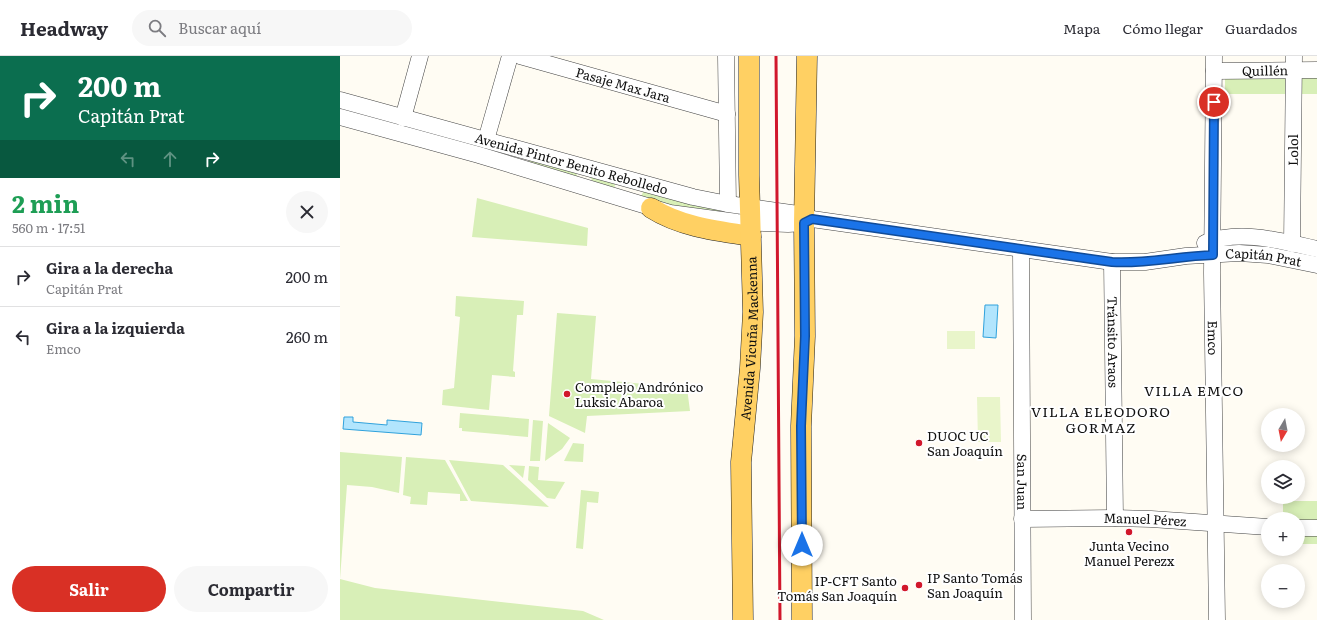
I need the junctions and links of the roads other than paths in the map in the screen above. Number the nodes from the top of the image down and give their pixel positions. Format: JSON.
{"nodes":[{"id":1,"x":420,"y":56,"type":"edge"},
{"id":2,"x":510,"y":56,"type":"edge"},
{"id":3,"x":520,"y":56,"type":"edge"},
{"id":4,"x":726,"y":56,"type":"edge"},
{"id":5,"x":749,"y":56,"type":"edge"},
{"id":6,"x":807,"y":56,"type":"edge"},
{"id":7,"x":1214,"y":63,"type":"edge"},
{"id":8,"x":1294,"y":63,"type":"edge"},
{"id":9,"x":1317,"y":70,"type":"edge"},
{"id":10,"x":340,"y":100,"type":"edge"},
{"id":11,"x":727,"y":114,"type":"junction"},
{"id":12,"x":340,"y":117,"type":"edge"},
{"id":13,"x":403,"y":118,"type":"junction"},
{"id":14,"x":486,"y":140,"type":"junction"},
{"id":15,"x":631,"y":181,"type":"junction"},
{"id":16,"x":626,"y":199,"type":"junction"},
{"id":17,"x":728,"y":204,"type":"junction"},
{"id":18,"x":651,"y":208,"type":"joint"},
{"id":19,"x":807,"y":219,"type":"junction"},
{"id":20,"x":751,"y":222,"type":"junction"},
{"id":21,"x":1292,"y":244,"type":"junction"},
{"id":22,"x":1213,"y":247,"type":"junction"},
{"id":23,"x":1021,"y":249,"type":"junction"},
{"id":24,"x":1317,"y":249,"type":"edge"},
{"id":25,"x":1112,"y":262,"type":"junction"},
{"id":26,"x":1317,"y":265,"type":"edge"},
{"id":27,"x":1115,"y":518,"type":"junction"},
{"id":28,"x":1022,"y":519,"type":"junction"},
{"id":29,"x":1216,"y":524,"type":"junction"},
{"id":30,"x":1261,"y":527,"type":"edge"},
{"id":31,"x":1305,"y":528,"type":"edge"},
{"id":32,"x":1317,"y":528,"type":"edge"},
{"id":33,"x":743,"y":620,"type":"edge"},
{"id":34,"x":802,"y":620,"type":"edge"},
{"id":35,"x":1023,"y":620,"type":"edge"},
{"id":36,"x":1217,"y":620,"type":"edge"}],
"edges":[{"from":1,"to":13,"type":"street"},
{"from":2,"to":14,"type":"street"},
{"from":3,"to":11,"type":"street","name":"Pasaje Max Jara"},
{"from":4,"to":11,"type":"street"},
{"from":5,"to":20,"type":"main road","name":"Avenida Vicuña Mackenna"},
{"from":6,"to":19,"type":"main road"},
{"from":7,"to":8,"type":"street","name":"Quillén"},
{"from":7,"to":22,"type":"street","name":"Emco"},
{"from":8,"to":9,"type":"street","name":"Quillén"},
{"from":8,"to":21,"type":"street","name":"Lolol"},
{"from":10,"to":13,"type":"street","name":"Avenida Pintor Benito Rebolledo"},
{"from":11,"to":17,"type":"street"},
{"from":12,"to":16,"type":"street","name":"Avenida Pintor Benito Rebolledo"},
{"from":13,"to":14,"type":"street","name":"Avenida Pintor Benito Rebolledo"},
{"from":14,"to":15,"type":"street","name":"Avenida Pintor Benito Rebolledo"},
{"from":15,"to":16,"type":"street"},
{"from":15,"to":17,"type":"street","name":"Avenida Pintor Benito Rebolledo"},
{"from":16,"to":18,"type":"street","name":"Avenida Pintor Benito Rebolledo"},
{"from":17,"to":20,"type":"street","name":"Avenida Pintor Benito Rebolledo"},
{"from":18,"to":20,"type":"main road"},
{"from":19,"to":20,"type":"street","name":"Avenida Pintor Benito Rebolledo"},
{"from":19,"to":23,"type":"street","name":"Capitán Prat"},
{"from":19,"to":34,"type":"main road"},
{"from":20,"to":33,"type":"main road","name":"Avenida Vicuña Mackenna"},
{"from":21,"to":22,"type":"street","name":"Capitán Prat"},
{"from":21,"to":24,"type":"street","name":"Capitán Prat"},
{"from":22,"to":25,"type":"street","name":"Capitán Prat"},
{"from":22,"to":26,"type":"street","name":"Capitán Prat"},
{"from":22,"to":29,"type":"street","name":"Emco"},
{"from":23,"to":25,"type":"street","name":"Capitán Prat"},
{"from":23,"to":28,"type":"street","name":"San Juan"},
{"from":25,"to":27,"type":"street","name":"Tránsito Araos"},
{"from":27,"to":28,"type":"street","name":"Manuel Pérez"},
{"from":27,"to":29,"type":"street","name":"Manuel Pérez"},
{"from":28,"to":35,"type":"street","name":"San Juan"},
{"from":29,"to":30,"type":"street","name":"Manuel Pérez"},
{"from":29,"to":36,"type":"street","name":"Emco"},
{"from":31,"to":32,"type":"street"}]}
